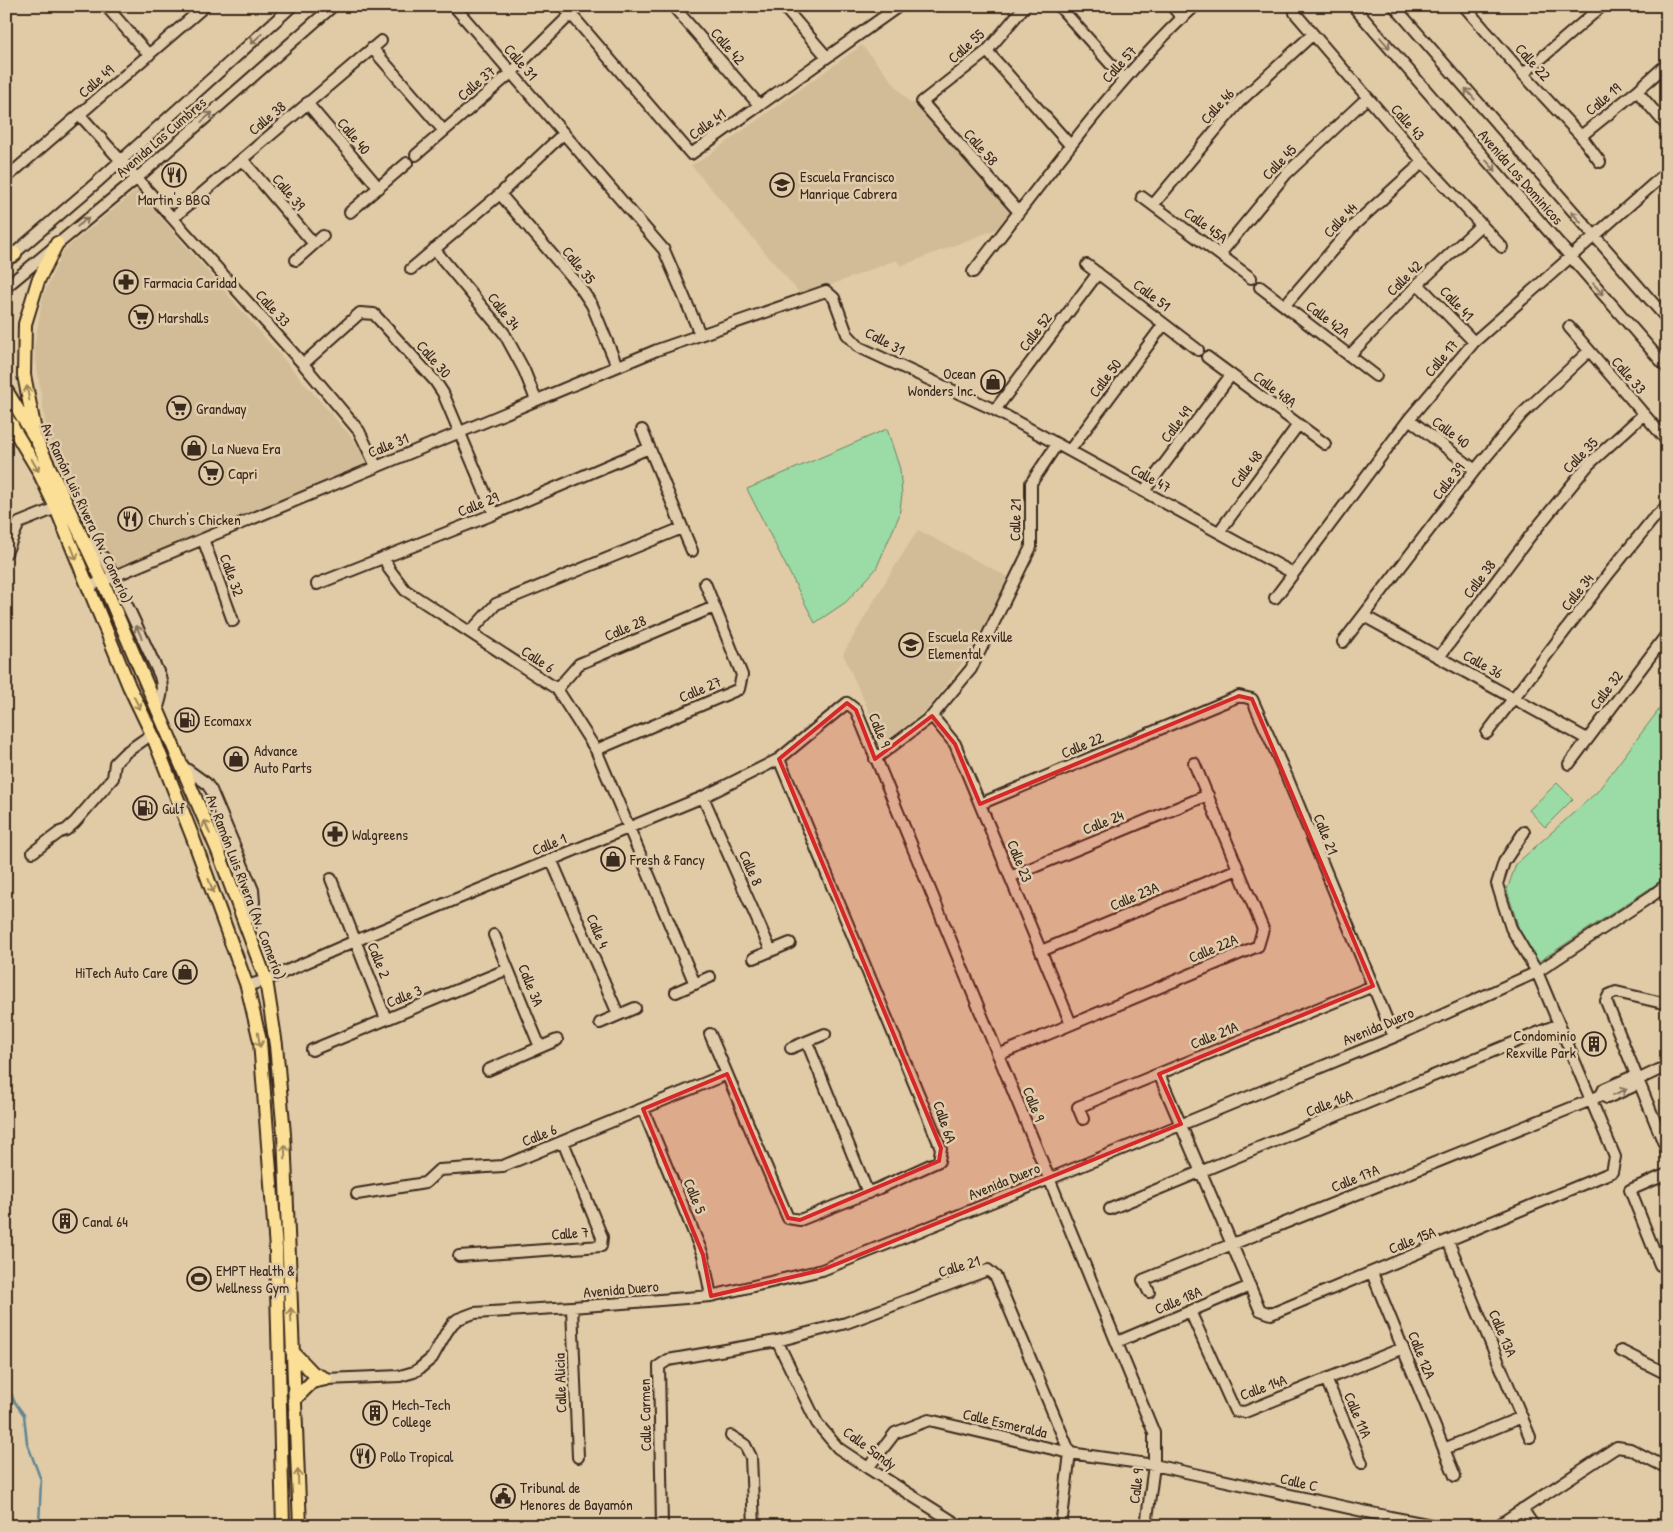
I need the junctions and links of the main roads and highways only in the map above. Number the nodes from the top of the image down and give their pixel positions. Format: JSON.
{"nodes":[{"id":1,"x":57,"y":243,"type":"road end"},
{"id":2,"x":6,"y":390,"type":"edge"},
{"id":3,"x":8,"y":421,"type":"edge"},
{"id":4,"x":37,"y":440,"type":"junction"},
{"id":5,"x":292,"y":1351,"type":"junction"},
{"id":6,"x":294,"y":1400,"type":"junction"},
{"id":7,"x":283,"y":1526,"type":"edge"},
{"id":8,"x":300,"y":1526,"type":"edge"}],
"edges":[{"from":4,"to":1,"type":"main road","one_way":true},
{"from":2,"to":4,"type":"main road","name":"Av. Ramón Luis Rivera (Av. Comerío)"},
{"from":3,"to":7,"type":"main road","name":"Av. Ramón Luis Rivera (Av. Comerío)","one_way":true},
{"from":5,"to":4,"type":"main road","name":"Av. Ramón Luis Rivera (Av. Comerío)","one_way":true},
{"from":5,"to":6,"type":"main road","name":"Av. Ramón Luis Rivera (Av. Comerío)"},
{"from":5,"to":6,"type":"main road"},
{"from":8,"to":6,"type":"main road","name":"Av. Ramón Luis Rivera (Av. Comerío)","one_way":true}]}
